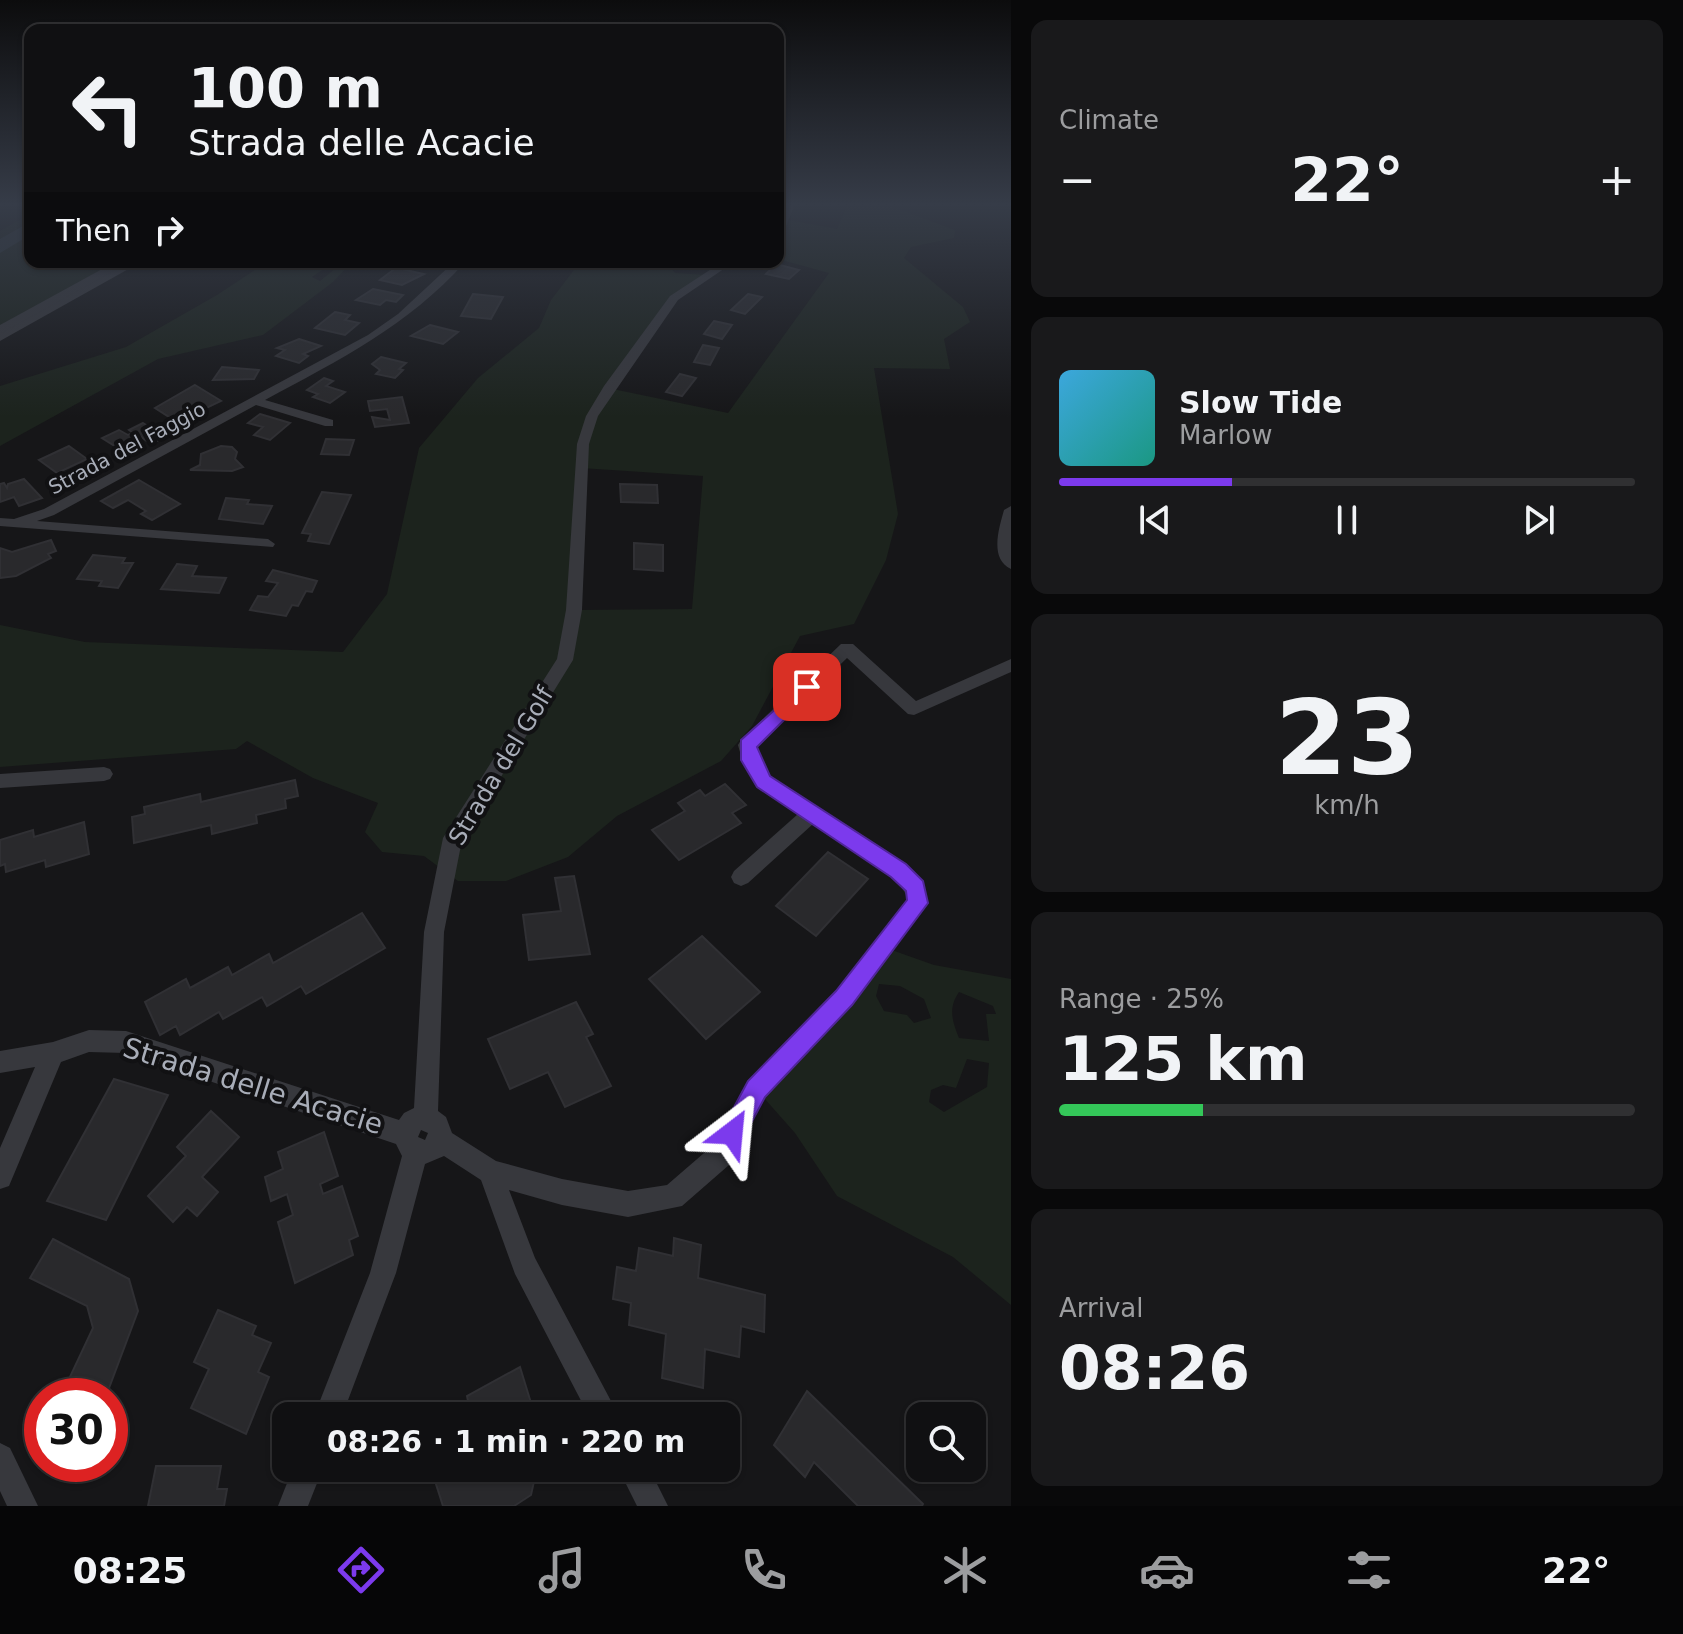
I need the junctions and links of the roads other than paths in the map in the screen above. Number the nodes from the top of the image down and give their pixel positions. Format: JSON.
{"nodes":[{"id":1,"x":98,"y":276,"type":"edge"},
{"id":2,"x":110,"y":276,"type":"edge"},
{"id":3,"x":445,"y":276,"type":"edge"},
{"id":4,"x":702,"y":276,"type":"edge"},
{"id":5,"x":717,"y":276,"type":"edge"},
{"id":6,"x":0,"y":330,"type":"edge"},
{"id":7,"x":0,"y":338,"type":"edge"},
{"id":8,"x":256,"y":401,"type":"junction"},
{"id":9,"x":329,"y":423,"type":"dead end"},
{"id":10,"x":1011,"y":510,"type":"edge"},
{"id":11,"x":7,"y":523,"type":"edge"},
{"id":12,"x":268,"y":544,"type":"dead end"},
{"id":13,"x":1011,"y":564,"type":"edge"},
{"id":14,"x":574,"y":610,"type":"junction"},
{"id":15,"x":1011,"y":665,"type":"edge"},
{"id":16,"x":104,"y":774,"type":"dead end"},
{"id":17,"x":0,"y":781,"type":"edge"},
{"id":18,"x":812,"y":814,"type":"junction"},
{"id":19,"x":741,"y":877,"type":"dead end"},
{"id":20,"x":53,"y":1053,"type":"junction"},
{"id":21,"x":0,"y":1062,"type":"edge"},
{"id":22,"x":420,"y":1142,"type":"junction"},
{"id":23,"x":490,"y":1172,"type":"junction"},
{"id":24,"x":0,"y":1177,"type":"edge"},
{"id":25,"x":333,"y":1402,"type":"edge"},
{"id":26,"x":597,"y":1402,"type":"edge"},
{"id":27,"x":0,"y":1458,"type":"edge"},
{"id":28,"x":302,"y":1482,"type":"edge"},
{"id":29,"x":640,"y":1482,"type":"edge"},
{"id":30,"x":23,"y":1506,"type":"edge"},
{"id":31,"x":293,"y":1506,"type":"edge"},
{"id":32,"x":653,"y":1506,"type":"edge"}],
"edges":[{"from":1,"to":6,"type":"street"},
{"from":2,"to":7,"type":"street"},
{"from":3,"to":8,"type":"street","name":"Strada del Faggio"},
{"from":4,"to":14,"type":"street","name":"Strada del Golf"},
{"from":5,"to":14,"type":"street","name":"Strada del Golf"},
{"from":8,"to":9,"type":"street"},
{"from":8,"to":11,"type":"street","name":"Strada del Faggio"},
{"from":10,"to":13,"type":"street"},
{"from":11,"to":12,"type":"street","name":"Strada del Faggio"},
{"from":14,"to":22,"type":"street","name":"Strada del Golf"},
{"from":15,"to":18,"type":"street","name":"Strada delle Acacie"},
{"from":16,"to":17,"type":"street"},
{"from":18,"to":19,"type":"street"},
{"from":18,"to":23,"type":"street","name":"Strada delle Acacie"},
{"from":20,"to":21,"type":"street","name":"Strada delle Acacie"},
{"from":20,"to":22,"type":"street","name":"Strada delle Acacie"},
{"from":20,"to":24,"type":"street"},
{"from":22,"to":23,"type":"street","name":"Strada delle Acacie"},
{"from":22,"to":25,"type":"street"},
{"from":23,"to":26,"type":"street"},
{"from":27,"to":30,"type":"street"},
{"from":28,"to":31,"type":"street"},
{"from":29,"to":32,"type":"street"}]}
